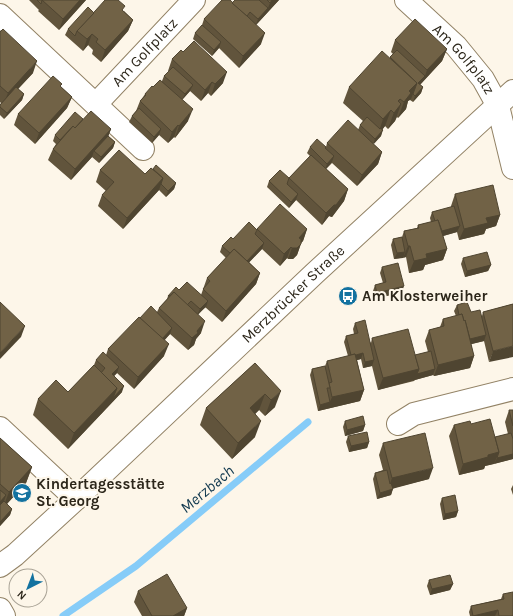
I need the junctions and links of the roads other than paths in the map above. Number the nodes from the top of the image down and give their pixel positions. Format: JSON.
{"nodes":[{"id":1,"x":194,"y":0,"type":"edge"},
{"id":2,"x":406,"y":0,"type":"edge"},
{"id":3,"x":0,"y":15,"type":"edge"},
{"id":4,"x":505,"y":99,"type":"edge"},
{"id":5,"x":96,"y":104,"type":"junction"},
{"id":6,"x":143,"y":149,"type":"dead end"},
{"id":7,"x":513,"y":168,"type":"edge"},
{"id":8,"x":513,"y":389,"type":"edge"},
{"id":9,"x":398,"y":424,"type":"dead end"},
{"id":10,"x":0,"y":428,"type":"edge"},
{"id":11,"x":76,"y":499,"type":"junction"},
{"id":12,"x":0,"y":566,"type":"edge"},
{"id":13,"x":0,"y":609,"type":"edge"},
{"id":14,"x":4,"y":616,"type":"edge"}],
"edges":[{"from":1,"to":5,"type":"street","name":"Am Golfplatz"},
{"from":2,"to":4,"type":"street","name":"Am Golfplatz"},
{"from":3,"to":5,"type":"street"},
{"from":4,"to":7,"type":"street","name":"Am Golfplatz"},
{"from":4,"to":11,"type":"street","name":"Merzbrücker Straße"},
{"from":5,"to":6,"type":"street"},
{"from":8,"to":9,"type":"street"},
{"from":10,"to":11,"type":"street"},
{"from":11,"to":12,"type":"street","name":"Merzbrücker Straße"},
{"from":13,"to":14,"type":"street"}]}
